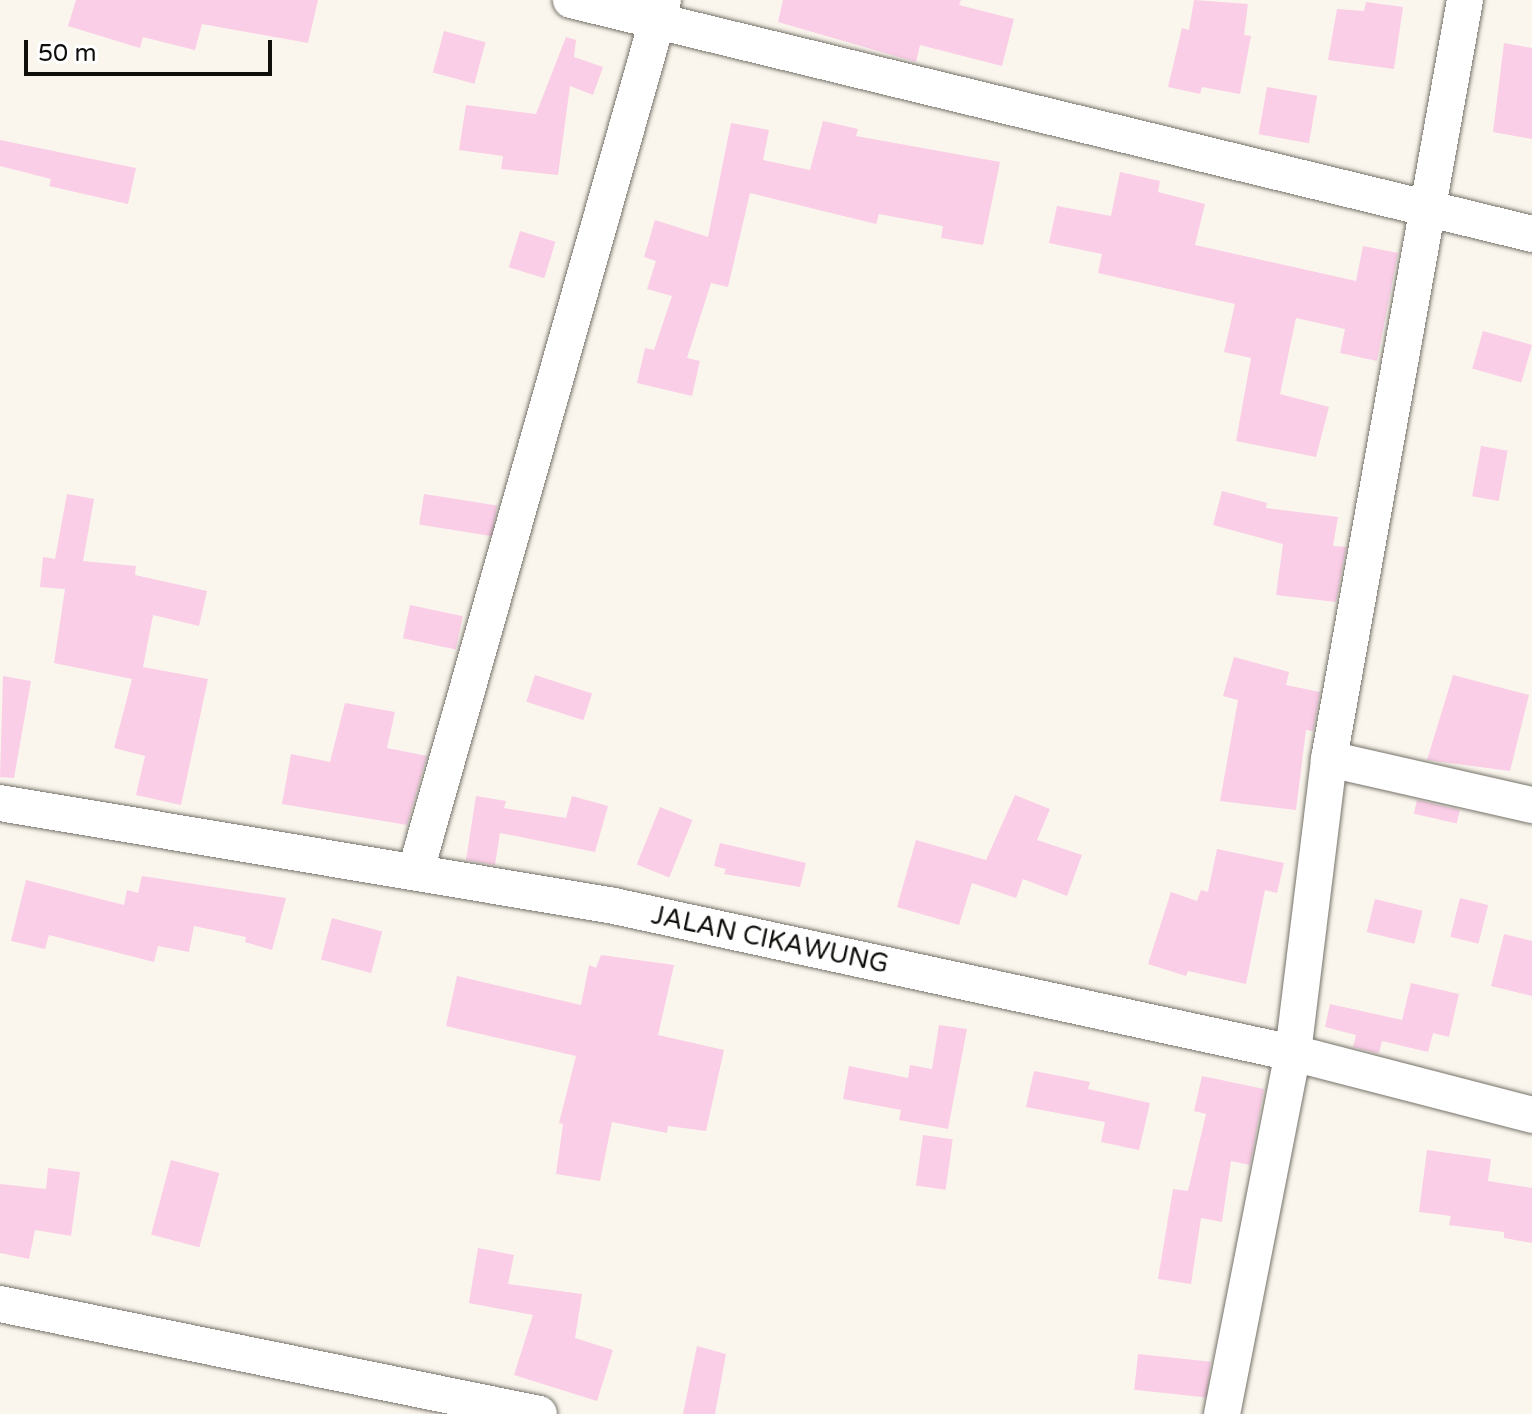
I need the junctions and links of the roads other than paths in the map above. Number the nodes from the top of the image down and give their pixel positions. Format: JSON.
{"nodes":[{"id":1,"x":571,"y":0,"type":"edge"},
{"id":2,"x":1465,"y":0,"type":"edge"},
{"id":3,"x":660,"y":10,"type":"edge"},
{"id":4,"x":1427,"y":207,"type":"junction"},
{"id":5,"x":1532,"y":234,"type":"edge"},
{"id":6,"x":1329,"y":759,"type":"junction"},
{"id":7,"x":0,"y":803,"type":"edge"},
{"id":8,"x":1532,"y":805,"type":"edge"},
{"id":9,"x":416,"y":870,"type":"junction"},
{"id":10,"x":1293,"y":1053,"type":"junction"},
{"id":11,"x":1532,"y":1115,"type":"edge"},
{"id":12,"x":0,"y":1304,"type":"edge"},
{"id":13,"x":539,"y":1414,"type":"edge"},
{"id":14,"x":1222,"y":1414,"type":"edge"}],
"edges":[{"from":1,"to":3,"type":"street"},
{"from":2,"to":4,"type":"street"},
{"from":3,"to":4,"type":"street"},
{"from":3,"to":9,"type":"street"},
{"from":4,"to":5,"type":"street"},
{"from":4,"to":6,"type":"street"},
{"from":6,"to":8,"type":"street"},
{"from":6,"to":10,"type":"street"},
{"from":7,"to":9,"type":"street","name":"JALAN CIKAWUNG"},
{"from":9,"to":10,"type":"street","name":"JALAN CIKAWUNG"},
{"from":10,"to":11,"type":"street","name":"JALAN CIKAWUNG"},
{"from":10,"to":14,"type":"street"},
{"from":12,"to":13,"type":"street"}]}
